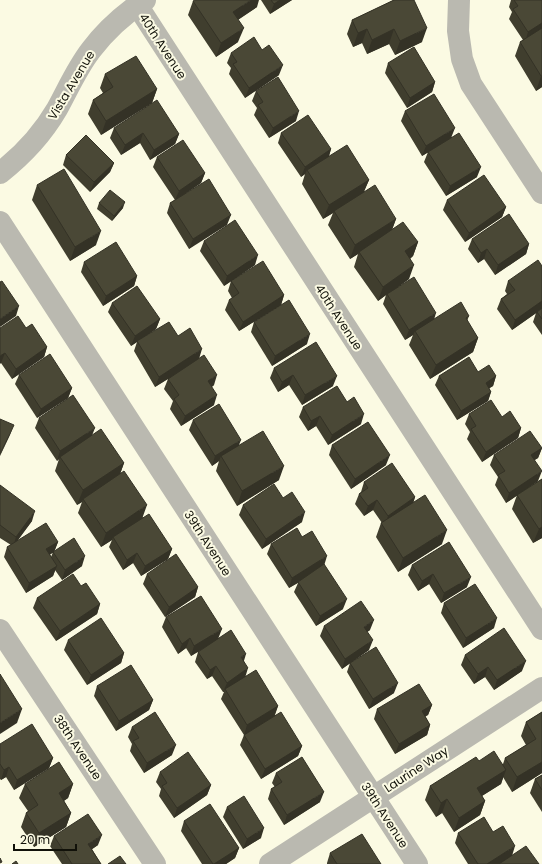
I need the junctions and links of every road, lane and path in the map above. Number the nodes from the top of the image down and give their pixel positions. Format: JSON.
{"nodes":[{"id":1,"x":459,"y":0,"type":"edge"},
{"id":2,"x":141,"y":3,"type":"edge"},
{"id":3,"x":0,"y":173,"type":"edge"},
{"id":4,"x":542,"y":192,"type":"edge"},
{"id":5,"x":0,"y":222,"type":"edge"},
{"id":6,"x":542,"y":629,"type":"edge"},
{"id":7,"x":0,"y":630,"type":"edge"},
{"id":8,"x":542,"y":688,"type":"edge"},
{"id":9,"x":372,"y":797,"type":"junction"},
{"id":10,"x":155,"y":864,"type":"edge"},
{"id":11,"x":270,"y":864,"type":"edge"},
{"id":12,"x":417,"y":864,"type":"edge"}],
"edges":[{"from":1,"to":4,"type":"street"},
{"from":2,"to":3,"type":"street","name":"Vista Avenue"},
{"from":2,"to":6,"type":"street","name":"40th Avenue"},
{"from":5,"to":9,"type":"street","name":"39th Avenue"},
{"from":7,"to":10,"type":"street","name":"38th Avenue"},
{"from":8,"to":9,"type":"street","name":"Laurine Way"},
{"from":9,"to":11,"type":"street","name":"Laurine Way"},
{"from":9,"to":12,"type":"street","name":"39th Avenue"}]}
